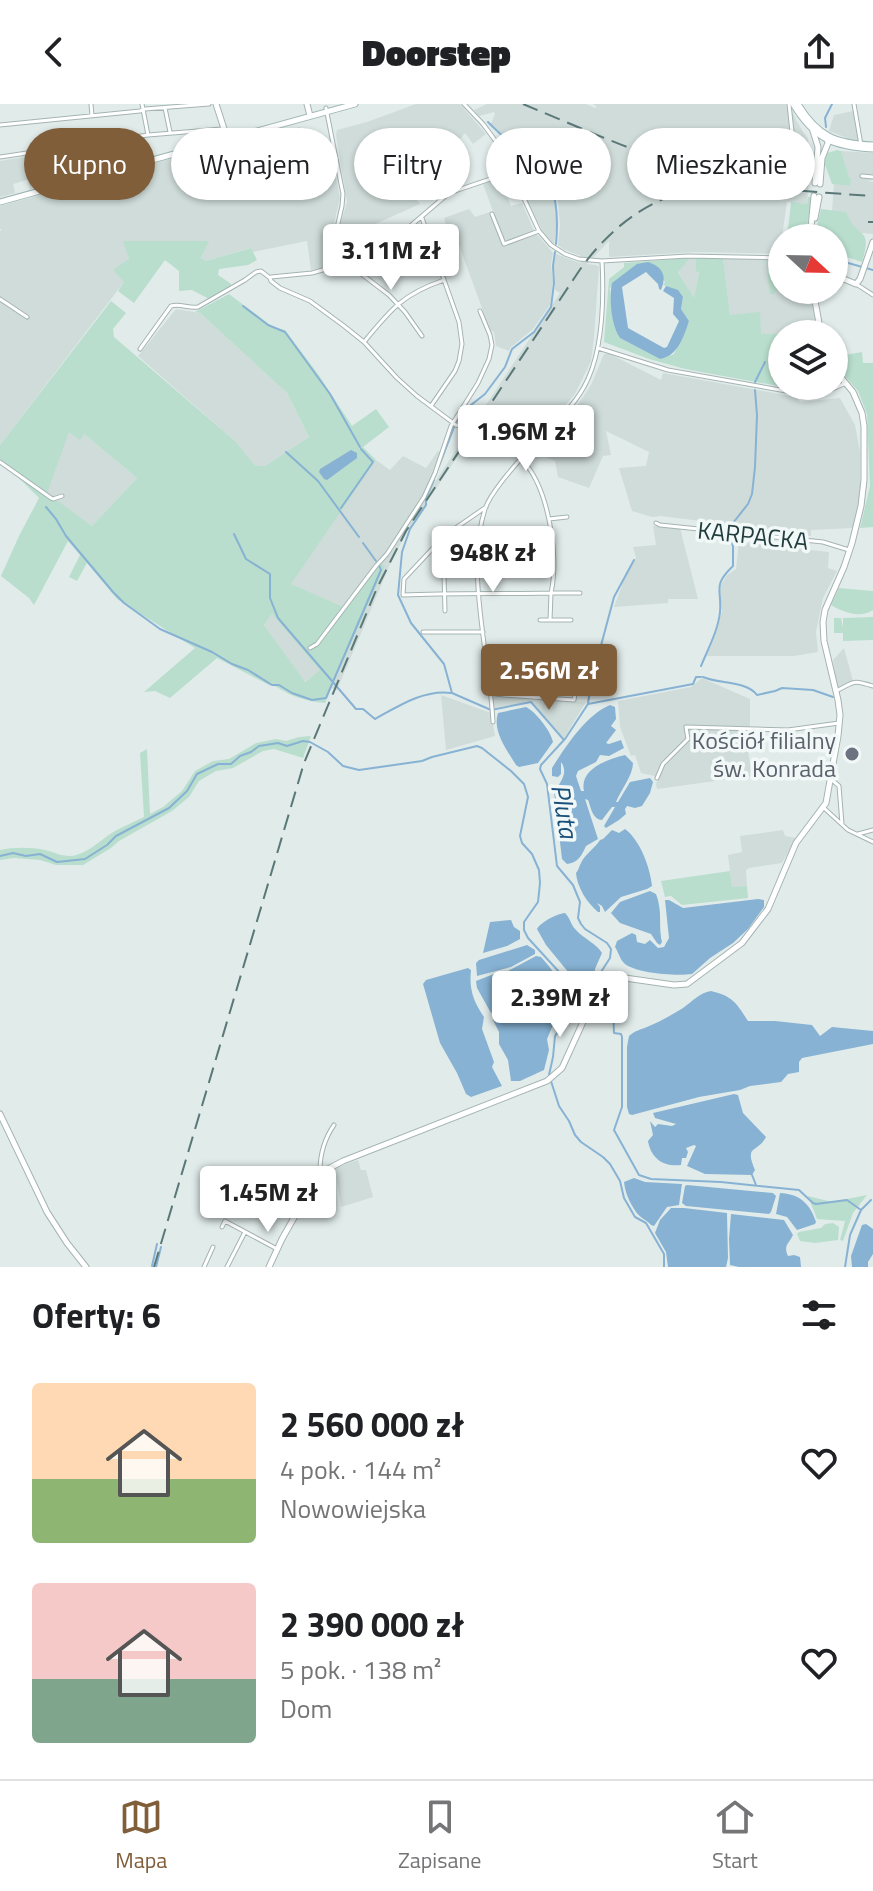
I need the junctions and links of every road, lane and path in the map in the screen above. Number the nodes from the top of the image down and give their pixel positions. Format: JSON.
{"nodes":[{"id":1,"x":91,"y":104,"type":"edge"},
{"id":2,"x":142,"y":104,"type":"edge"},
{"id":3,"x":209,"y":104,"type":"edge"},
{"id":4,"x":216,"y":104,"type":"edge"},
{"id":5,"x":307,"y":104,"type":"edge"},
{"id":6,"x":344,"y":104,"type":"edge"},
{"id":7,"x":355,"y":104,"type":"edge"},
{"id":8,"x":464,"y":104,"type":"edge"},
{"id":9,"x":793,"y":104,"type":"edge"},
{"id":10,"x":854,"y":104,"type":"edge"},
{"id":11,"x":165,"y":108,"type":"junction"},
{"id":12,"x":143,"y":110,"type":"junction"},
{"id":13,"x":326,"y":110,"type":"junction"},
{"id":14,"x":310,"y":115,"type":"junction"},
{"id":15,"x":92,"y":116,"type":"junction"},
{"id":16,"x":0,"y":125,"type":"edge"},
{"id":17,"x":147,"y":128,"type":"edge"},
{"id":18,"x":224,"y":128,"type":"edge"},
{"id":19,"x":266,"y":128,"type":"edge"},
{"id":20,"x":792,"y":128,"type":"edge"},
{"id":21,"x":810,"y":128,"type":"edge"},
{"id":22,"x":486,"y":129,"type":"edge"},
{"id":23,"x":170,"y":132,"type":"joint"},
{"id":24,"x":815,"y":132,"type":"edge"},
{"id":25,"x":155,"y":134,"type":"edge"},
{"id":26,"x":815,"y":136,"type":"edge"},
{"id":27,"x":831,"y":140,"type":"junction"},
{"id":28,"x":861,"y":145,"type":"junction"},
{"id":29,"x":873,"y":147,"type":"edge"},
{"id":30,"x":24,"y":153,"type":"edge"},
{"id":31,"x":818,"y":156,"type":"junction"},
{"id":32,"x":0,"y":157,"type":"edge"},
{"id":33,"x":819,"y":163,"type":"junction"},
{"id":34,"x":862,"y":176,"type":"dead end"},
{"id":35,"x":873,"y":177,"type":"edge"},
{"id":36,"x":486,"y":180,"type":"edge"},
{"id":37,"x":818,"y":184,"type":"dead end"},
{"id":38,"x":24,"y":195,"type":"edge"},
{"id":39,"x":816,"y":197,"type":"dead end"},
{"id":40,"x":524,"y":200,"type":"edge"},
{"id":41,"x":0,"y":202,"type":"edge"},
{"id":42,"x":492,"y":214,"type":"dead end"},
{"id":43,"x":422,"y":218,"type":"junction"},
{"id":44,"x":812,"y":224,"type":"edge"},
{"id":45,"x":539,"y":231,"type":"junction"},
{"id":46,"x":873,"y":242,"type":"edge"},
{"id":47,"x":768,"y":258,"type":"edge"},
{"id":48,"x":602,"y":261,"type":"junction"},
{"id":49,"x":347,"y":263,"type":"junction"},
{"id":50,"x":337,"y":267,"type":"junction"},
{"id":51,"x":270,"y":278,"type":"junction"},
{"id":52,"x":444,"y":280,"type":"junction"},
{"id":53,"x":848,"y":281,"type":"edge"},
{"id":54,"x":856,"y":284,"type":"junction"},
{"id":55,"x":873,"y":295,"type":"edge"},
{"id":56,"x":0,"y":299,"type":"edge"},
{"id":57,"x":398,"y":304,"type":"junction"},
{"id":58,"x":480,"y":311,"type":"dead end"},
{"id":59,"x":27,"y":317,"type":"dead end"},
{"id":60,"x":422,"y":336,"type":"dead end"},
{"id":61,"x":364,"y":342,"type":"junction"},
{"id":62,"x":597,"y":348,"type":"junction"},
{"id":63,"x":140,"y":349,"type":"dead end"},
{"id":64,"x":848,"y":386,"type":"edge"},
{"id":65,"x":768,"y":388,"type":"edge"},
{"id":66,"x":430,"y":406,"type":"junction"},
{"id":67,"x":454,"y":424,"type":"junction"},
{"id":68,"x":545,"y":433,"type":"junction"},
{"id":69,"x":521,"y":459,"type":"junction"},
{"id":70,"x":0,"y":462,"type":"edge"},
{"id":71,"x":62,"y":496,"type":"dead end"},
{"id":72,"x":486,"y":507,"type":"junction"},
{"id":73,"x":567,"y":517,"type":"dead end"},
{"id":74,"x":549,"y":519,"type":"junction"},
{"id":75,"x":656,"y":523,"type":"dead end"},
{"id":76,"x":552,"y":544,"type":"junction"},
{"id":77,"x":479,"y":547,"type":"junction"},
{"id":78,"x":849,"y":550,"type":"junction"},
{"id":79,"x":444,"y":575,"type":"dead end"},
{"id":80,"x":445,"y":593,"type":"junction"},
{"id":81,"x":551,"y":593,"type":"junction"},
{"id":82,"x":580,"y":593,"type":"dead end"},
{"id":83,"x":480,"y":594,"type":"junction"},
{"id":84,"x":445,"y":611,"type":"dead end"},
{"id":85,"x":540,"y":620,"type":"dead end"},
{"id":86,"x":550,"y":620,"type":"junction"},
{"id":87,"x":571,"y":620,"type":"dead end"},
{"id":88,"x":423,"y":632,"type":"dead end"},
{"id":89,"x":483,"y":632,"type":"junction"},
{"id":90,"x":310,"y":648,"type":"dead end"},
{"id":91,"x":578,"y":676,"type":"dead end"},
{"id":92,"x":873,"y":686,"type":"edge"},
{"id":93,"x":490,"y":690,"type":"junction"},
{"id":94,"x":836,"y":691,"type":"junction"},
{"id":95,"x":493,"y":722,"type":"dead end"},
{"id":96,"x":839,"y":723,"type":"junction"},
{"id":97,"x":657,"y":778,"type":"dead end"},
{"id":98,"x":830,"y":779,"type":"junction"},
{"id":99,"x":824,"y":807,"type":"junction"},
{"id":100,"x":842,"y":824,"type":"junction"},
{"id":101,"x":873,"y":830,"type":"edge"},
{"id":102,"x":857,"y":835,"type":"junction"},
{"id":103,"x":873,"y":842,"type":"edge"},
{"id":104,"x":0,"y":1114,"type":"edge"},
{"id":105,"x":334,"y":1125,"type":"dead end"},
{"id":106,"x":322,"y":1174,"type":"junction"},
{"id":107,"x":222,"y":1227,"type":"dead end"},
{"id":108,"x":245,"y":1232,"type":"junction"},
{"id":109,"x":213,"y":1247,"type":"dead end"},
{"id":110,"x":277,"y":1249,"type":"junction"},
{"id":111,"x":86,"y":1267,"type":"edge"},
{"id":112,"x":204,"y":1267,"type":"edge"},
{"id":113,"x":227,"y":1267,"type":"edge"},
{"id":114,"x":269,"y":1267,"type":"edge"}],
"edges":[{"from":1,"to":15,"type":"street"},
{"from":2,"to":12,"type":"street"},
{"from":3,"to":11,"type":"street"},
{"from":4,"to":18,"type":"street"},
{"from":5,"to":14,"type":"street"},
{"from":6,"to":13,"type":"street"},
{"from":7,"to":13,"type":"street"},
{"from":8,"to":22,"type":"street"},
{"from":9,"to":20,"type":"street"},
{"from":9,"to":21,"type":"street"},
{"from":9,"to":27,"type":"street"},
{"from":10,"to":28,"type":"street"},
{"from":11,"to":12,"type":"street"},
{"from":11,"to":23,"type":"street"},
{"from":12,"to":15,"type":"street"},
{"from":12,"to":17,"type":"street"},
{"from":13,"to":14,"type":"street"},
{"from":13,"to":50,"type":"street"},
{"from":14,"to":19,"type":"street"},
{"from":15,"to":16,"type":"street"},
{"from":23,"to":25,"type":"street"},
{"from":24,"to":27,"type":"street"},
{"from":26,"to":31,"type":"street"},
{"from":27,"to":28,"type":"street"},
{"from":27,"to":29,"type":"street"},
{"from":27,"to":31,"type":"street"},
{"from":27,"to":33,"type":"street"},
{"from":28,"to":29,"type":"street"},
{"from":30,"to":32,"type":"street"},
{"from":31,"to":33,"type":"street"},
{"from":33,"to":37,"type":"street"},
{"from":34,"to":35,"type":"street"},
{"from":36,"to":43,"type":"street"},
{"from":38,"to":41,"type":"street"},
{"from":39,"to":44,"type":"street"},
{"from":40,"to":45,"type":"street"},
{"from":42,"to":45,"type":"street"},
{"from":43,"to":49,"type":"street"},
{"from":43,"to":52,"type":"street"},
{"from":45,"to":48,"type":"street"},
{"from":46,"to":54,"type":"street"},
{"from":47,"to":48,"type":"street"},
{"from":48,"to":62,"type":"street"},
{"from":49,"to":50,"type":"street"},
{"from":49,"to":57,"type":"street"},
{"from":50,"to":51,"type":"street"},
{"from":51,"to":61,"type":"street"},
{"from":51,"to":63,"type":"street"},
{"from":52,"to":57,"type":"street"},
{"from":52,"to":66,"type":"street"},
{"from":53,"to":54,"type":"street"},
{"from":54,"to":55,"type":"street"},
{"from":56,"to":59,"type":"street"},
{"from":57,"to":60,"type":"street"},
{"from":57,"to":61,"type":"street"},
{"from":58,"to":67,"type":"street"},
{"from":61,"to":66,"type":"street"},
{"from":62,"to":65,"type":"street"},
{"from":62,"to":68,"type":"street"},
{"from":64,"to":78,"type":"street"},
{"from":66,"to":67,"type":"street"},
{"from":67,"to":68,"type":"street"},
{"from":67,"to":90,"type":"street"},
{"from":68,"to":69,"type":"street"},
{"from":69,"to":72,"type":"street"},
{"from":69,"to":74,"type":"street"},
{"from":70,"to":71,"type":"street"},
{"from":72,"to":77,"type":"street"},
{"from":72,"to":80,"type":"street"},
{"from":73,"to":74,"type":"street"},
{"from":74,"to":76,"type":"street"},
{"from":75,"to":78,"type":"street","name":"KARPACKA"},
{"from":76,"to":77,"type":"street"},
{"from":76,"to":81,"type":"street"},
{"from":77,"to":83,"type":"street"},
{"from":78,"to":94,"type":"street"},
{"from":79,"to":80,"type":"street"},
{"from":80,"to":83,"type":"street"},
{"from":80,"to":84,"type":"street"},
{"from":81,"to":82,"type":"street"},
{"from":81,"to":83,"type":"street"},
{"from":81,"to":86,"type":"street"},
{"from":83,"to":89,"type":"street"},
{"from":85,"to":86,"type":"street"},
{"from":86,"to":87,"type":"street"},
{"from":88,"to":89,"type":"street"},
{"from":89,"to":93,"type":"street"},
{"from":91,"to":93,"type":"street"},
{"from":92,"to":94,"type":"street"},
{"from":93,"to":95,"type":"street"},
{"from":94,"to":96,"type":"street"},
{"from":96,"to":97,"type":"street"},
{"from":96,"to":98,"type":"street"},
{"from":98,"to":99,"type":"street"},
{"from":98,"to":100,"type":"street"},
{"from":99,"to":100,"type":"street"},
{"from":99,"to":106,"type":"street"},
{"from":100,"to":102,"type":"street"},
{"from":101,"to":102,"type":"street"},
{"from":102,"to":103,"type":"street"},
{"from":104,"to":111,"type":"street"},
{"from":105,"to":106,"type":"street"},
{"from":106,"to":110,"type":"street"},
{"from":107,"to":108,"type":"street"},
{"from":108,"to":110,"type":"street"},
{"from":108,"to":113,"type":"street"},
{"from":109,"to":112,"type":"street"},
{"from":110,"to":114,"type":"street"}]}
